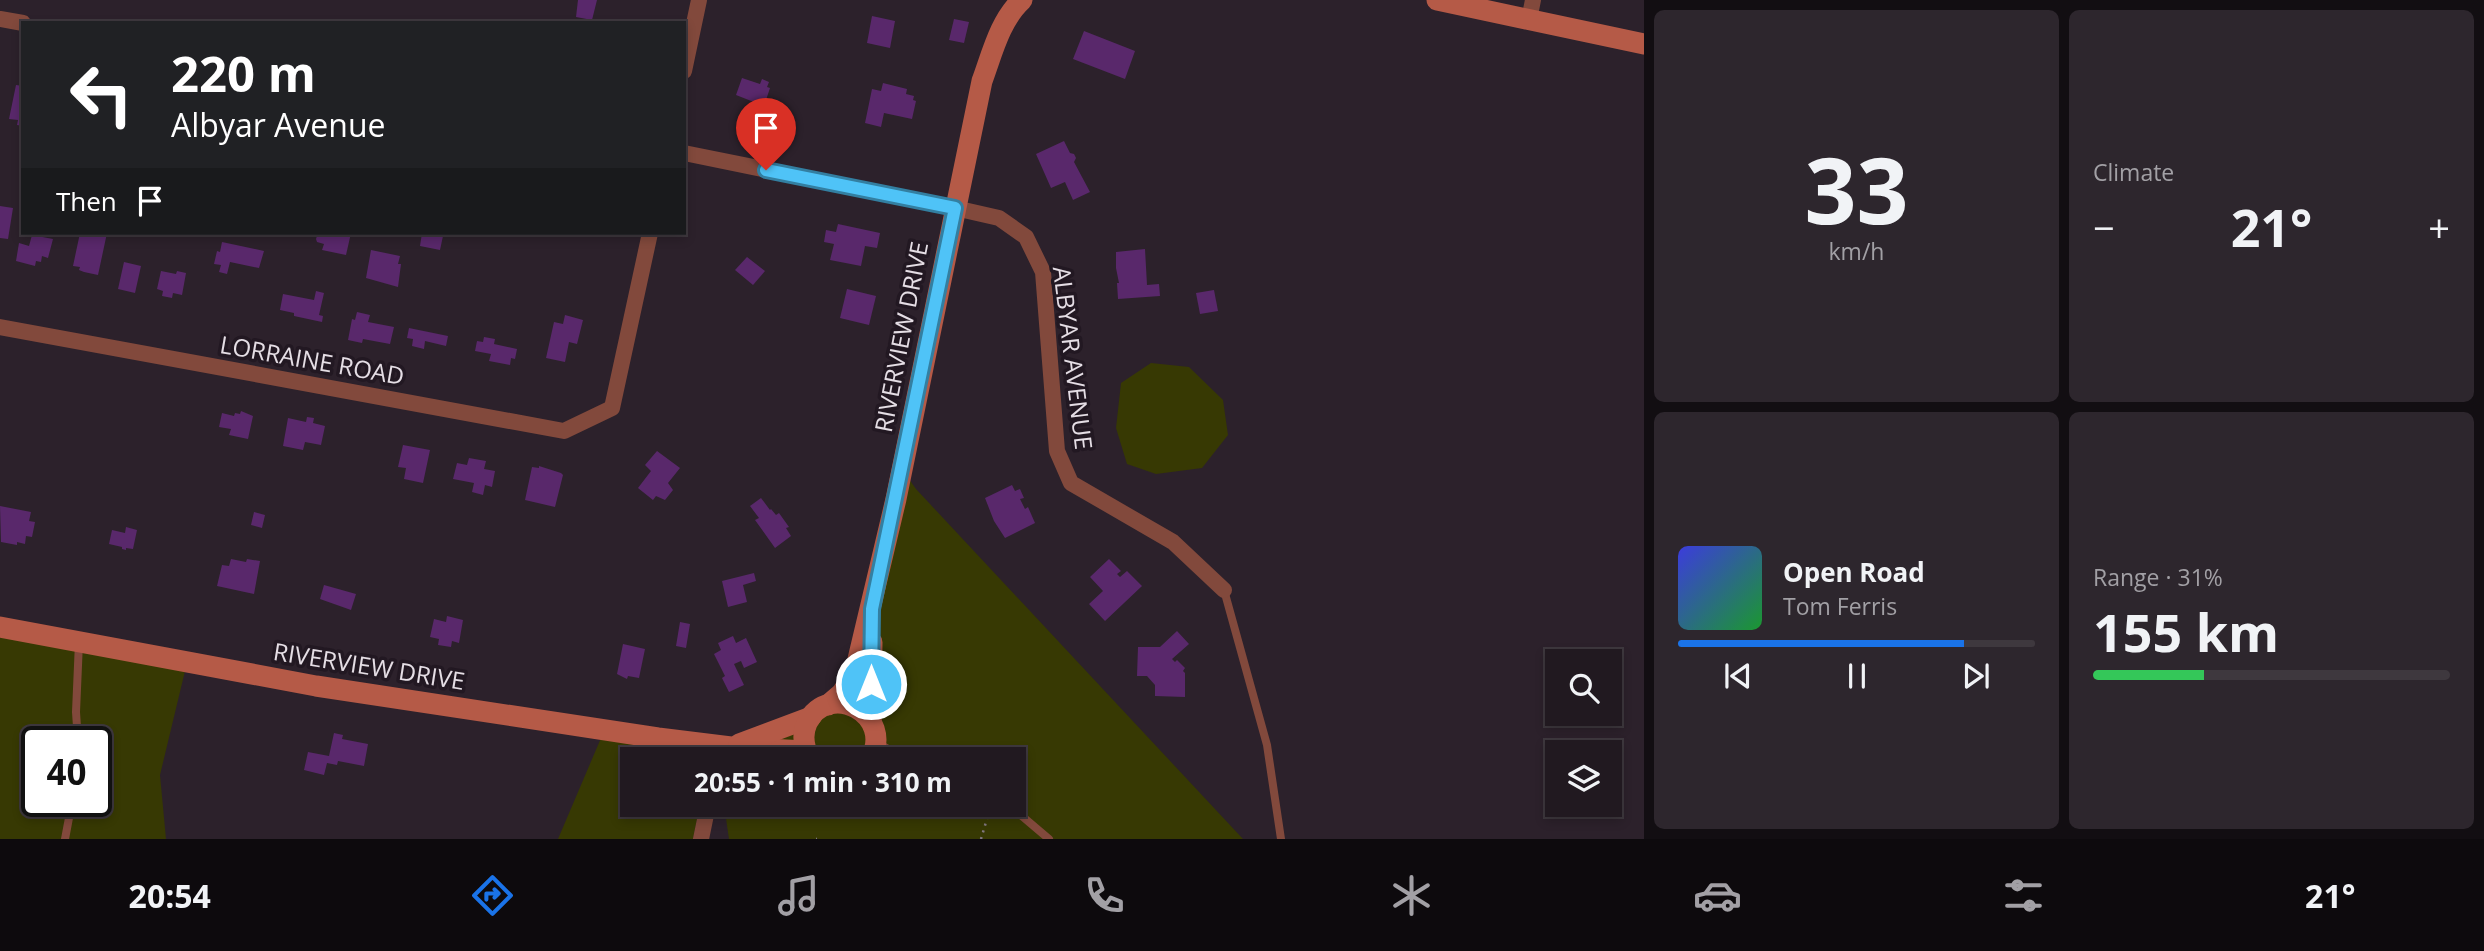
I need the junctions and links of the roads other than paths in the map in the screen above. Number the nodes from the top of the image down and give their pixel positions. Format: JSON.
{"nodes":[{"id":1,"x":699,"y":0,"type":"edge"},
{"id":2,"x":1022,"y":0,"type":"edge"},
{"id":3,"x":1437,"y":0,"type":"edge"},
{"id":4,"x":1531,"y":10,"type":"edge"},
{"id":5,"x":0,"y":19,"type":"edge"},
{"id":6,"x":21,"y":23,"type":"edge"},
{"id":7,"x":1644,"y":44,"type":"edge"},
{"id":8,"x":686,"y":62,"type":"edge"},
{"id":9,"x":686,"y":153,"type":"edge"},
{"id":10,"x":955,"y":208,"type":"junction"},
{"id":11,"x":650,"y":235,"type":"edge"},
{"id":12,"x":0,"y":327,"type":"edge"},
{"id":13,"x":1224,"y":590,"type":"joint"},
{"id":14,"x":872,"y":609,"type":"junction"},
{"id":15,"x":0,"y":627,"type":"edge"},
{"id":16,"x":79,"y":642,"type":"junction"},
{"id":17,"x":819,"y":711,"type":"junction"},
{"id":18,"x":871,"y":720,"type":"junction"},
{"id":19,"x":77,"y":726,"type":"edge"},
{"id":20,"x":700,"y":747,"type":"edge"},
{"id":21,"x":727,"y":747,"type":"edge"},
{"id":22,"x":805,"y":747,"type":"edge"},
{"id":23,"x":873,"y":747,"type":"edge"},
{"id":24,"x":69,"y":817,"type":"edge"},
{"id":25,"x":706,"y":817,"type":"edge"},
{"id":26,"x":1023,"y":817,"type":"edge"},
{"id":27,"x":65,"y":839,"type":"edge"},
{"id":28,"x":701,"y":839,"type":"edge"},
{"id":29,"x":1049,"y":839,"type":"edge"},
{"id":30,"x":1281,"y":839,"type":"edge"}],
"edges":[{"from":1,"to":8,"type":"street"},
{"from":2,"to":10,"type":"street","name":"RIVERVIEW DRIVE"},
{"from":3,"to":4,"type":"street"},
{"from":4,"to":7,"type":"street"},
{"from":5,"to":6,"type":"street"},
{"from":9,"to":10,"type":"street","name":"ALBYAR AVENUE"},
{"from":10,"to":13,"type":"street","name":"ALBYAR AVENUE"},
{"from":10,"to":14,"type":"street","name":"RIVERVIEW DRIVE"},
{"from":11,"to":12,"type":"street","name":"LORRAINE ROAD"},
{"from":13,"to":30,"type":"lane"},
{"from":14,"to":17,"type":"street","name":"RIVERVIEW DRIVE"},
{"from":14,"to":18,"type":"street","name":"RIVERVIEW DRIVE"},
{"from":15,"to":16,"type":"street","name":"RIVERVIEW DRIVE"},
{"from":16,"to":19,"type":"lane"},
{"from":16,"to":20,"type":"street","name":"RIVERVIEW DRIVE"},
{"from":17,"to":18,"type":"street","name":"RIVERVIEW DRIVE"},
{"from":17,"to":21,"type":"street","name":"RIVERVIEW DRIVE"},
{"from":17,"to":22,"type":"street","name":"RIVERVIEW DRIVE"},
{"from":18,"to":23,"type":"street","name":"RIVERVIEW DRIVE"},
{"from":24,"to":27,"type":"lane"},
{"from":25,"to":28,"type":"street"},
{"from":26,"to":29,"type":"lane"}]}
